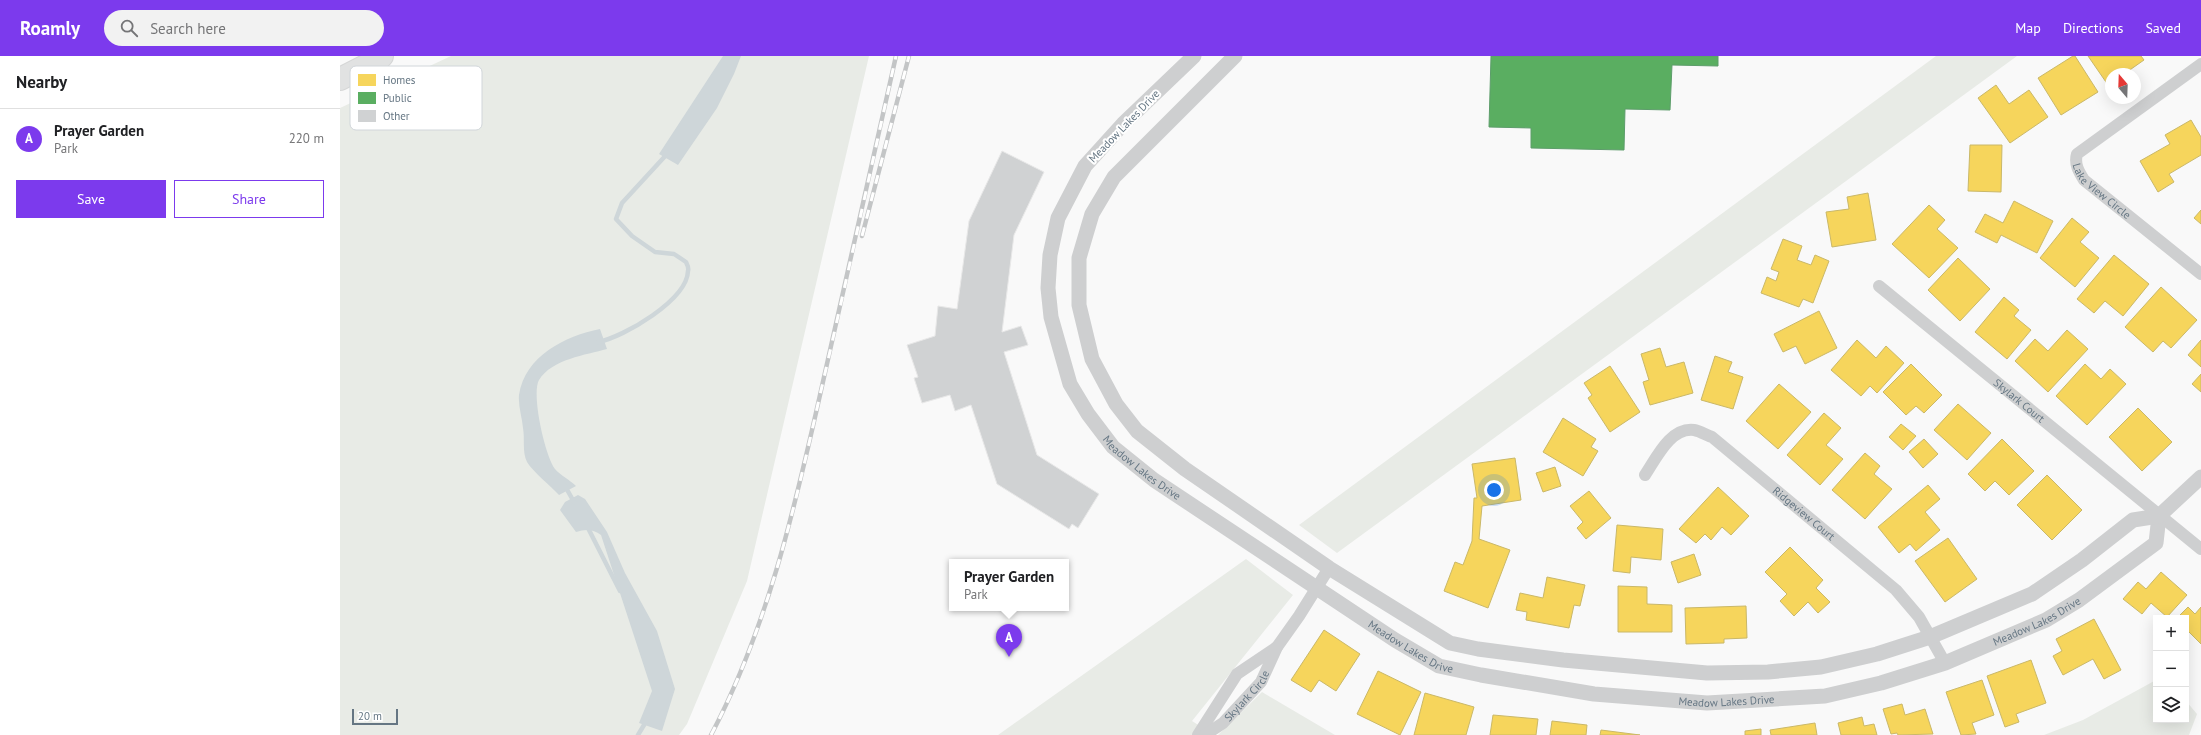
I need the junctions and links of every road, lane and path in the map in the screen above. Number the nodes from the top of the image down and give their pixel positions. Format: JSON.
{"nodes":[{"id":1,"x":355,"y":56,"type":"edge"},
{"id":2,"x":382,"y":56,"type":"edge"},
{"id":3,"x":1194,"y":56,"type":"edge"},
{"id":4,"x":1235,"y":56,"type":"edge"},
{"id":5,"x":340,"y":63,"type":"edge"},
{"id":6,"x":2201,"y":64,"type":"edge"},
{"id":7,"x":367,"y":66,"type":"edge"},
{"id":8,"x":350,"y":74,"type":"edge"},
{"id":9,"x":340,"y":79,"type":"edge"},
{"id":10,"x":2201,"y":274,"type":"edge"},
{"id":11,"x":1879,"y":286,"type":"dead end"},
{"id":12,"x":1645,"y":475,"type":"dead end"},
{"id":13,"x":2201,"y":477,"type":"edge"},
{"id":14,"x":2160,"y":516,"type":"junction"},
{"id":15,"x":2201,"y":550,"type":"edge"},
{"id":16,"x":1329,"y":568,"type":"junction"},
{"id":17,"x":1317,"y":588,"type":"junction"},
{"id":18,"x":1930,"y":637,"type":"junction"},
{"id":19,"x":1276,"y":647,"type":"junction"},
{"id":20,"x":1945,"y":663,"type":"junction"},
{"id":21,"x":1198,"y":735,"type":"edge"},
{"id":22,"x":1205,"y":735,"type":"edge"}],
"edges":[{"from":1,"to":5,"type":"highway"},
{"from":2,"to":7,"type":"highway"},
{"from":3,"to":17,"type":"street","name":"Meadow Lakes Drive"},
{"from":4,"to":16,"type":"street","name":"Meadow Lakes Drive"},
{"from":6,"to":10,"type":"street","name":"Lake View Circle"},
{"from":8,"to":9,"type":"highway"},
{"from":11,"to":14,"type":"street","name":"Skylark Court"},
{"from":12,"to":18,"type":"street","name":"Ridgeview Court"},
{"from":13,"to":14,"type":"street"},
{"from":14,"to":15,"type":"street"},
{"from":14,"to":18,"type":"street","name":"Meadow Lakes Drive"},
{"from":14,"to":20,"type":"street","name":"Meadow Lakes Drive"},
{"from":16,"to":17,"type":"street","name":"Skylark Circle"},
{"from":16,"to":18,"type":"street","name":"Meadow Lakes Drive"},
{"from":17,"to":19,"type":"street","name":"Skylark Circle"},
{"from":17,"to":20,"type":"street","name":"Meadow Lakes Drive"},
{"from":18,"to":20,"type":"street","name":"Ridgeview Court"},
{"from":19,"to":21,"type":"street","name":"Skylark Circle"},
{"from":19,"to":22,"type":"street","name":"Skylark Circle"}]}
